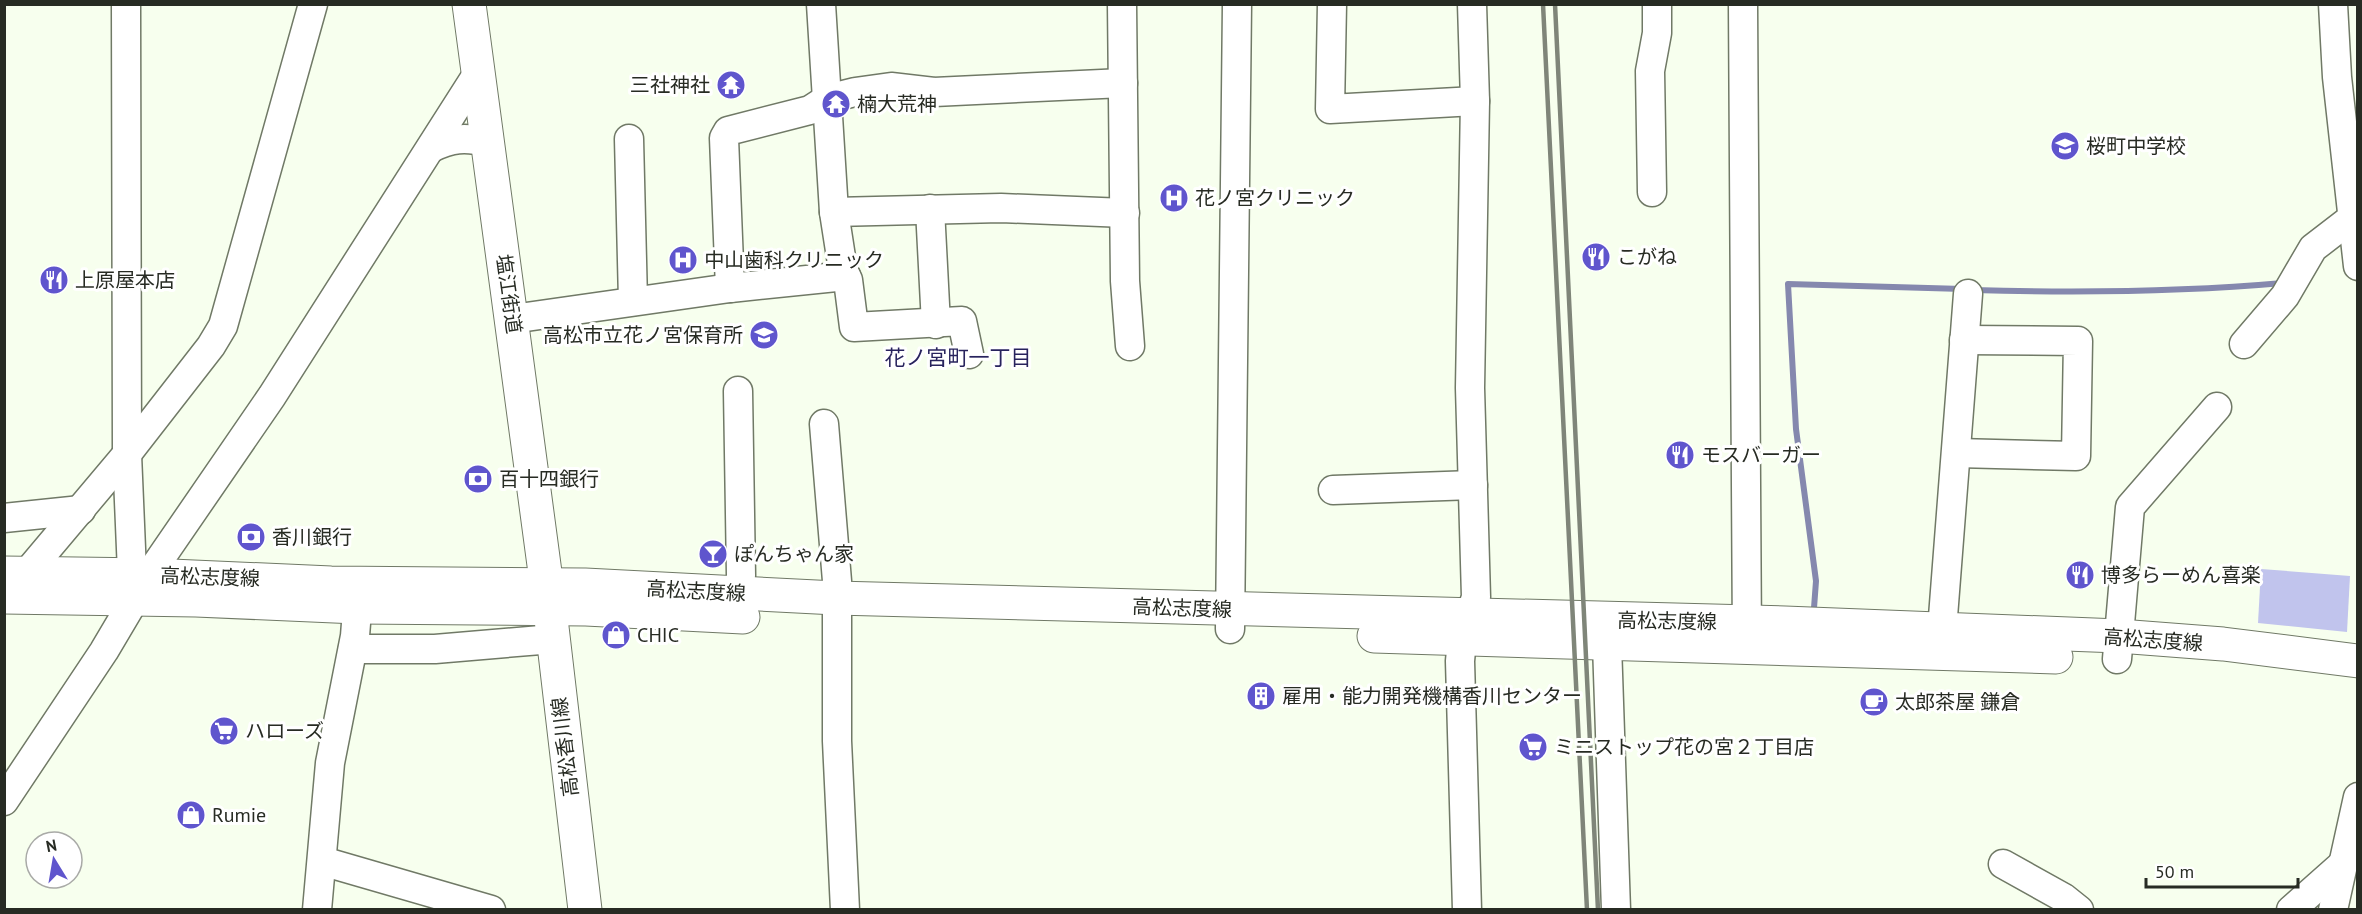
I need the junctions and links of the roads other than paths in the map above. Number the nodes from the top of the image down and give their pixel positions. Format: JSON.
{"nodes":[{"id":1,"x":126,"y":4,"type":"edge"},
{"id":2,"x":313,"y":4,"type":"edge"},
{"id":3,"x":470,"y":4,"type":"edge"},
{"id":4,"x":821,"y":4,"type":"edge"},
{"id":5,"x":1122,"y":4,"type":"edge"},
{"id":6,"x":1237,"y":4,"type":"edge"},
{"id":7,"x":1332,"y":4,"type":"edge"},
{"id":8,"x":1472,"y":4,"type":"edge"},
{"id":9,"x":1657,"y":4,"type":"edge"},
{"id":10,"x":1743,"y":4,"type":"edge"},
{"id":11,"x":2333,"y":4,"type":"edge"},
{"id":12,"x":478,"y":74,"type":"junction"},
{"id":13,"x":2348,"y":78,"type":"edge"},
{"id":14,"x":1123,"y":83,"type":"junction"},
{"id":15,"x":827,"y":99,"type":"junction"},
{"id":16,"x":1475,"y":101,"type":"junction"},
{"id":17,"x":629,"y":139,"type":"dead end"},
{"id":18,"x":488,"y":142,"type":"junction"},
{"id":19,"x":431,"y":148,"type":"junction"},
{"id":20,"x":1652,"y":192,"type":"dead end"},
{"id":21,"x":930,"y":209,"type":"junction"},
{"id":22,"x":834,"y":212,"type":"junction"},
{"id":23,"x":1125,"y":213,"type":"junction"},
{"id":24,"x":2355,"y":219,"type":"edge"},
{"id":25,"x":2358,"y":266,"type":"edge"},
{"id":26,"x":846,"y":276,"type":"junction"},
{"id":27,"x":730,"y":288,"type":"junction"},
{"id":28,"x":1968,"y":294,"type":"dead end"},
{"id":29,"x":633,"y":301,"type":"junction"},
{"id":30,"x":512,"y":319,"type":"junction"},
{"id":31,"x":936,"y":324,"type":"junction"},
{"id":32,"x":1964,"y":340,"type":"junction"},
{"id":33,"x":2244,"y":344,"type":"dead end"},
{"id":34,"x":1130,"y":346,"type":"dead end"},
{"id":35,"x":969,"y":354,"type":"dead end"},
{"id":36,"x":738,"y":392,"type":"dead end"},
{"id":37,"x":2217,"y":407,"type":"dead end"},
{"id":38,"x":824,"y":424,"type":"dead end"},
{"id":39,"x":1957,"y":453,"type":"junction"},
{"id":40,"x":127,"y":454,"type":"junction"},
{"id":41,"x":1473,"y":485,"type":"junction"},
{"id":42,"x":1334,"y":490,"type":"dead end"},
{"id":43,"x":81,"y":510,"type":"junction"},
{"id":44,"x":4,"y":518,"type":"edge"},
{"id":45,"x":138,"y":583,"type":"junction"},
{"id":46,"x":9,"y":589,"type":"edge"},
{"id":47,"x":358,"y":595,"type":"junction"},
{"id":48,"x":739,"y":605,"type":"junction"},
{"id":49,"x":836,"y":609,"type":"junction"},
{"id":50,"x":550,"y":611,"type":"junction"},
{"id":51,"x":1230,"y":619,"type":"junction"},
{"id":52,"x":1466,"y":628,"type":"junction"},
{"id":53,"x":1747,"y":635,"type":"junction"},
{"id":54,"x":1943,"y":642,"type":"junction"},
{"id":55,"x":1607,"y":644,"type":"junction"},
{"id":56,"x":2118,"y":648,"type":"junction"},
{"id":57,"x":352,"y":649,"type":"junction"},
{"id":58,"x":2358,"y":661,"type":"edge"},
{"id":59,"x":2358,"y":680,"type":"edge"},
{"id":60,"x":2358,"y":797,"type":"edge"},
{"id":61,"x":4,"y":801,"type":"edge"},
{"id":62,"x":322,"y":861,"type":"junction"},
{"id":63,"x":2344,"y":863,"type":"junction"},
{"id":64,"x":2003,"y":864,"type":"dead end"},
{"id":65,"x":447,"y":904,"type":"edge"},
{"id":66,"x":317,"y":909,"type":"edge"},
{"id":67,"x":491,"y":909,"type":"edge"},
{"id":68,"x":585,"y":909,"type":"edge"},
{"id":69,"x":845,"y":909,"type":"edge"},
{"id":70,"x":1467,"y":909,"type":"edge"},
{"id":71,"x":1616,"y":909,"type":"edge"},
{"id":72,"x":2079,"y":909,"type":"edge"},
{"id":73,"x":2291,"y":909,"type":"edge"},
{"id":74,"x":2333,"y":909,"type":"edge"}],
"edges":[{"from":1,"to":40,"type":"street"},
{"from":2,"to":40,"type":"street"},
{"from":3,"to":12,"type":"main road","name":"塩江街道"},
{"from":4,"to":15,"type":"street"},
{"from":5,"to":14,"type":"street"},
{"from":6,"to":51,"type":"street"},
{"from":7,"to":16,"type":"street"},
{"from":8,"to":16,"type":"street"},
{"from":9,"to":20,"type":"street"},
{"from":10,"to":53,"type":"street"},
{"from":11,"to":13,"type":"street"},
{"from":12,"to":18,"type":"main road","name":"塩江街道"},
{"from":12,"to":19,"type":"street"},
{"from":13,"to":24,"type":"street"},
{"from":14,"to":15,"type":"street"},
{"from":14,"to":23,"type":"street"},
{"from":15,"to":22,"type":"street"},
{"from":15,"to":27,"type":"street"},
{"from":16,"to":41,"type":"street"},
{"from":17,"to":29,"type":"street"},
{"from":18,"to":19,"type":"street"},
{"from":18,"to":30,"type":"main road","name":"塩江街道"},
{"from":19,"to":45,"type":"street"},
{"from":21,"to":22,"type":"street"},
{"from":21,"to":23,"type":"street"},
{"from":21,"to":31,"type":"street"},
{"from":22,"to":26,"type":"street"},
{"from":23,"to":34,"type":"street"},
{"from":24,"to":25,"type":"street"},
{"from":24,"to":33,"type":"street"},
{"from":26,"to":27,"type":"street"},
{"from":26,"to":31,"type":"street"},
{"from":27,"to":29,"type":"street"},
{"from":28,"to":32,"type":"street"},
{"from":29,"to":30,"type":"street"},
{"from":30,"to":50,"type":"main road","name":"塩江街道"},
{"from":31,"to":35,"type":"street"},
{"from":32,"to":39,"type":"street"},
{"from":32,"to":39,"type":"street"},
{"from":36,"to":48,"type":"street"},
{"from":37,"to":56,"type":"street"},
{"from":38,"to":49,"type":"street"},
{"from":39,"to":54,"type":"street"},
{"from":40,"to":43,"type":"street"},
{"from":40,"to":45,"type":"street"},
{"from":41,"to":42,"type":"street"},
{"from":41,"to":52,"type":"street"},
{"from":43,"to":44,"type":"street"},
{"from":43,"to":46,"type":"street"},
{"from":45,"to":46,"type":"main road","name":"高松志度線"},
{"from":45,"to":47,"type":"main road","name":"高松志度線"},
{"from":45,"to":61,"type":"street"},
{"from":47,"to":50,"type":"main road","name":"高松志度線"},
{"from":47,"to":57,"type":"street"},
{"from":48,"to":49,"type":"main road","name":"高松志度線"},
{"from":48,"to":50,"type":"main road","name":"高松志度線"},
{"from":49,"to":51,"type":"main road","name":"高松志度線"},
{"from":49,"to":69,"type":"street"},
{"from":50,"to":57,"type":"street"},
{"from":50,"to":68,"type":"main road","name":"高松香川線"},
{"from":51,"to":52,"type":"main road","name":"高松志度線"},
{"from":52,"to":53,"type":"main road","name":"高松志度線"},
{"from":52,"to":55,"type":"main road","name":"高松志度線"},
{"from":52,"to":70,"type":"street"},
{"from":53,"to":54,"type":"main road","name":"高松志度線"},
{"from":53,"to":55,"type":"main road","name":"高松志度線"},
{"from":54,"to":56,"type":"main road","name":"高松志度線"},
{"from":55,"to":71,"type":"street"},
{"from":56,"to":58,"type":"main road","name":"高松志度線"},
{"from":56,"to":59,"type":"main road","name":"高松志度線"},
{"from":57,"to":62,"type":"street"},
{"from":60,"to":63,"type":"street"},
{"from":62,"to":65,"type":"street"},
{"from":62,"to":66,"type":"street"},
{"from":63,"to":73,"type":"street"},
{"from":63,"to":74,"type":"street"},
{"from":64,"to":72,"type":"street"},
{"from":65,"to":67,"type":"street"}]}
